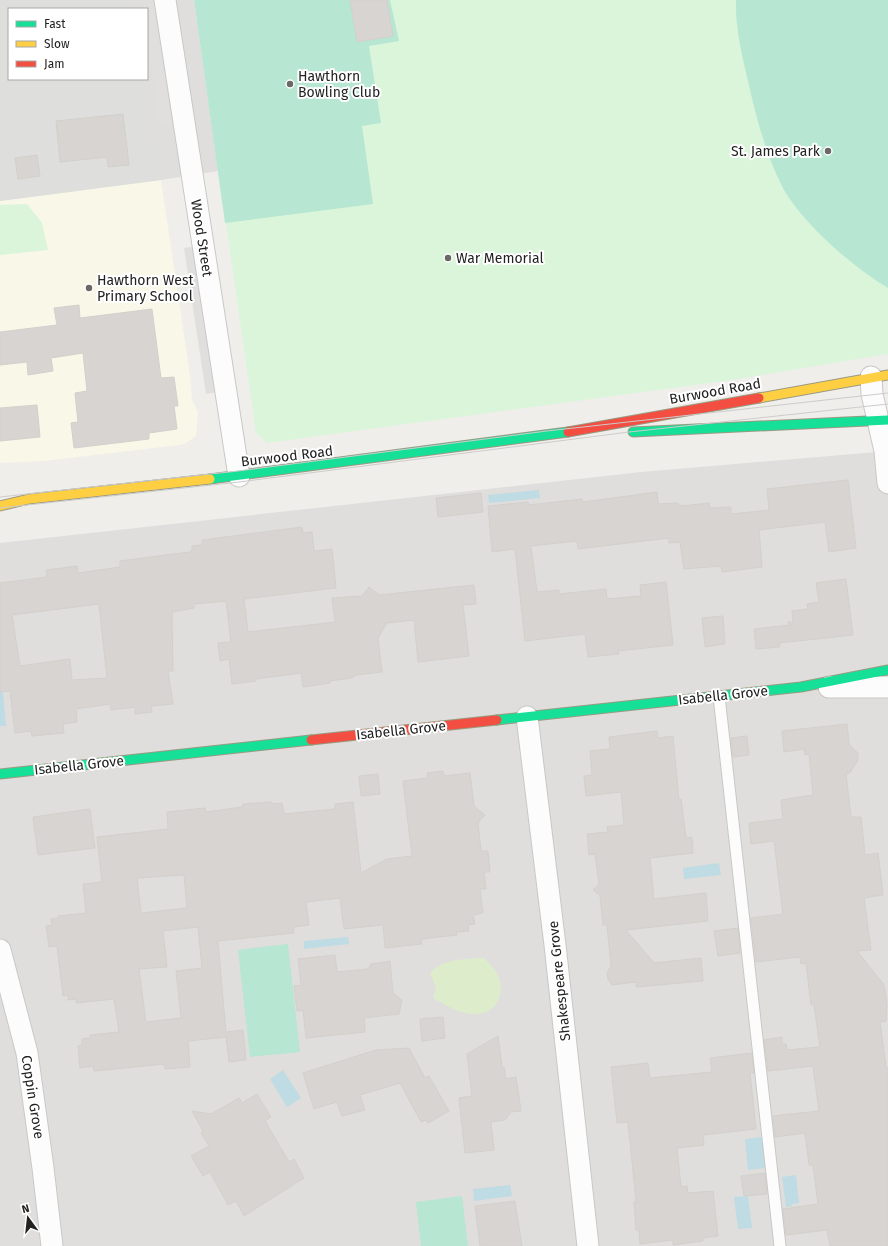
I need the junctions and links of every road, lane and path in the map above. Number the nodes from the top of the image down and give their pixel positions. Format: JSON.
{"nodes":[{"id":1,"x":165,"y":0,"type":"edge"},
{"id":2,"x":879,"y":376,"type":"edge"},
{"id":3,"x":884,"y":421,"type":"edge"},
{"id":4,"x":548,"y":436,"type":"junction"},
{"id":5,"x":238,"y":476,"type":"junction"},
{"id":6,"x":888,"y":483,"type":"edge"},
{"id":7,"x":0,"y":497,"type":"edge"},
{"id":8,"x":29,"y":499,"type":"junction"},
{"id":9,"x":0,"y":506,"type":"edge"},
{"id":10,"x":888,"y":670,"type":"edge"},
{"id":11,"x":801,"y":687,"type":"junction"},
{"id":12,"x":888,"y":687,"type":"edge"},
{"id":13,"x":719,"y":696,"type":"junction"},
{"id":14,"x":527,"y":716,"type":"junction"},
{"id":15,"x":0,"y":774,"type":"edge"},
{"id":16,"x":0,"y":950,"type":"edge"},
{"id":17,"x":52,"y":1246,"type":"edge"},
{"id":18,"x":588,"y":1246,"type":"edge"},
{"id":19,"x":780,"y":1246,"type":"edge"}],
"edges":[{"from":1,"to":5,"type":"street","name":"Wood Street"},
{"from":2,"to":3,"type":"street"},
{"from":2,"to":4,"type":"main road","name":"Burwood Road"},
{"from":3,"to":4,"type":"main road","name":"Burwood Road"},
{"from":3,"to":6,"type":"street"},
{"from":4,"to":5,"type":"main road","name":"Burwood Road"},
{"from":5,"to":8,"type":"main road","name":"Burwood Road"},
{"from":7,"to":8,"type":"main road","name":"Burwood Road"},
{"from":8,"to":9,"type":"main road","name":"Burwood Road"},
{"from":10,"to":11,"type":"main road","name":"Isabella Grove"},
{"from":11,"to":12,"type":"street","name":"Isabella Grove"},
{"from":11,"to":13,"type":"main road","name":"Isabella Grove"},
{"from":13,"to":14,"type":"main road","name":"Isabella Grove"},
{"from":13,"to":19,"type":"lane"},
{"from":14,"to":15,"type":"main road","name":"Isabella Grove"},
{"from":14,"to":18,"type":"street","name":"Shakespeare Grove"},
{"from":16,"to":17,"type":"street","name":"Coppin Grove"}]}
